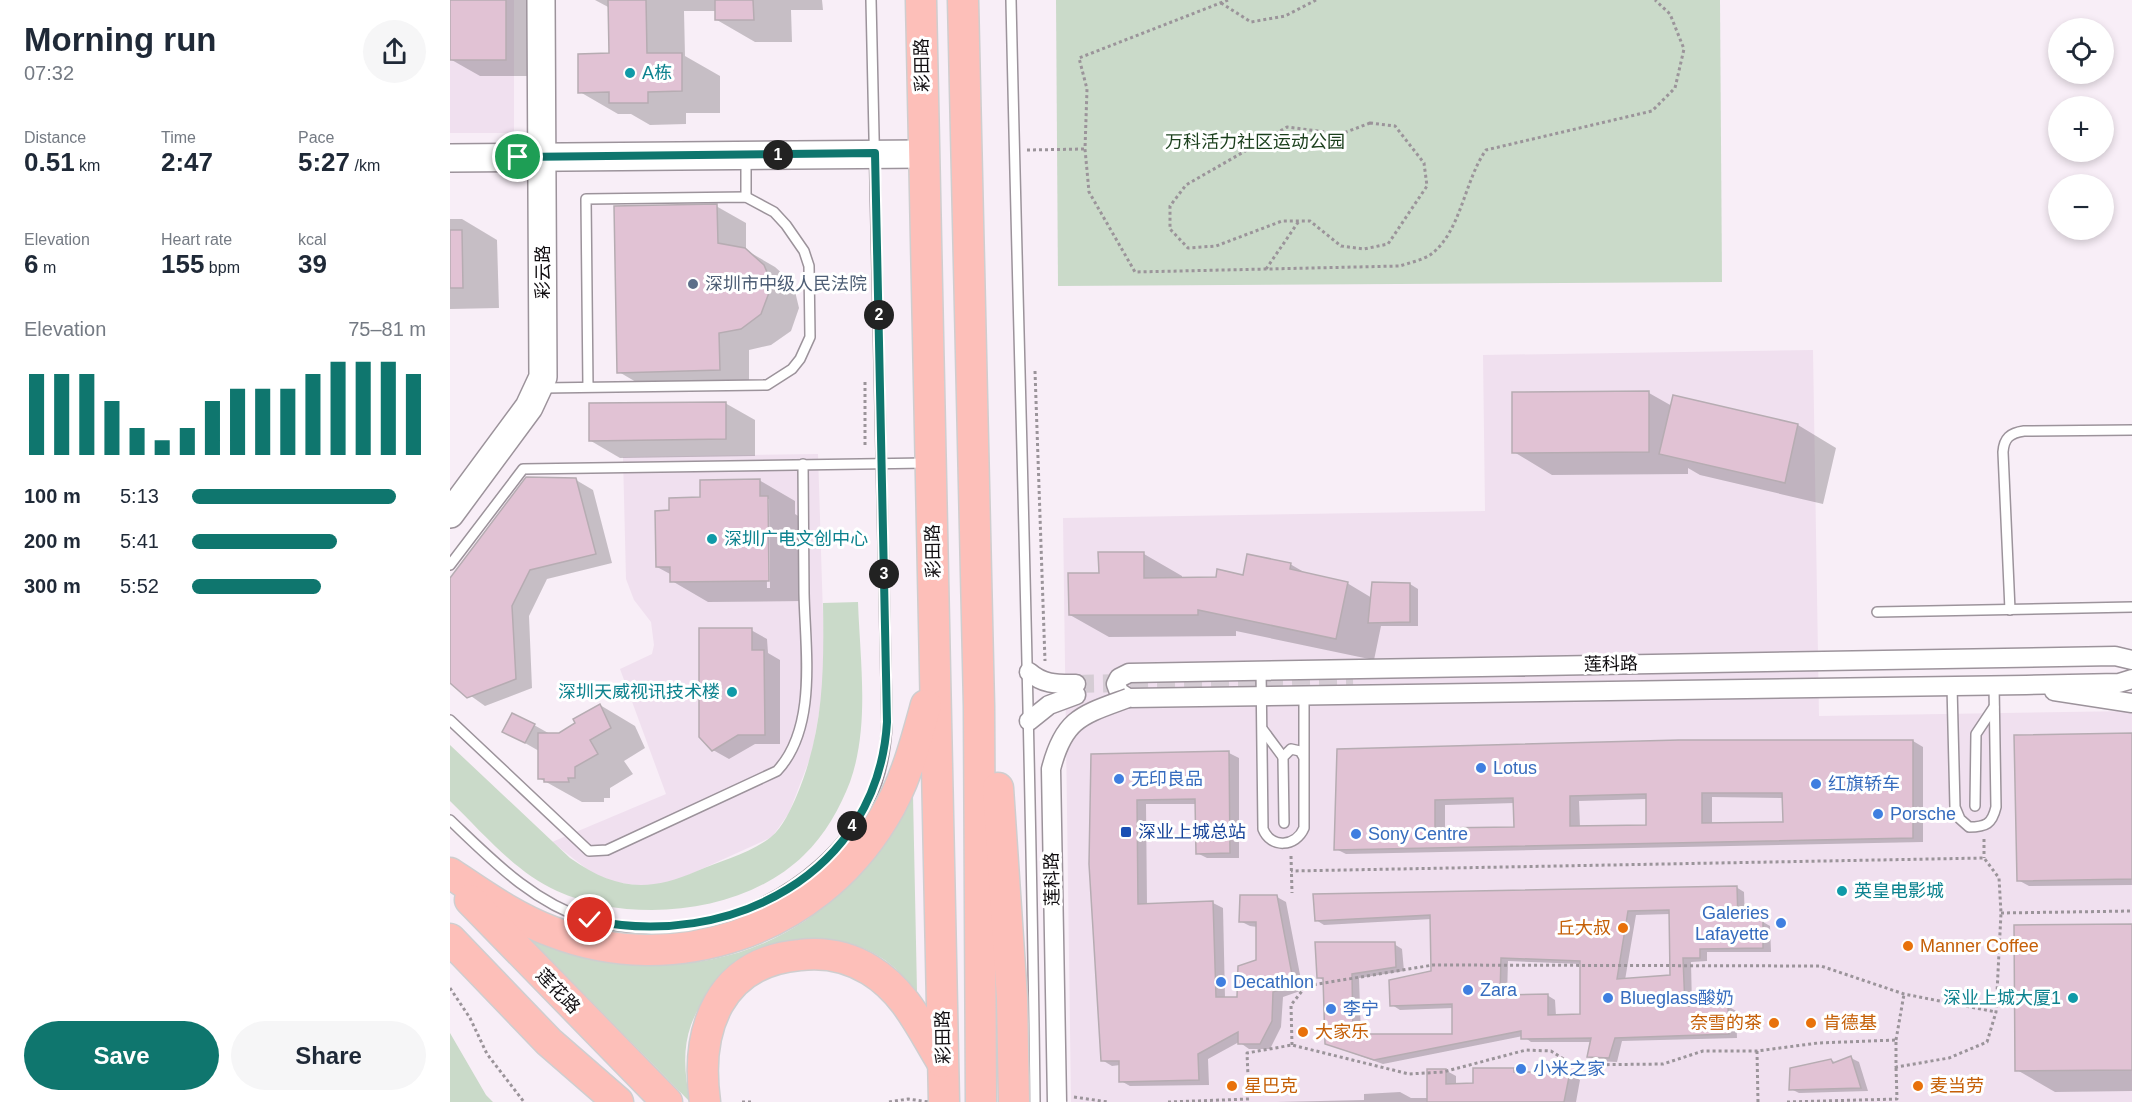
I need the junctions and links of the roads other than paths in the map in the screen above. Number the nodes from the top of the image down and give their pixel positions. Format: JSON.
{"nodes":[{"id":1,"x":541,"y":0,"type":"edge"},
{"id":2,"x":871,"y":0,"type":"edge"},
{"id":3,"x":921,"y":0,"type":"edge"},
{"id":4,"x":963,"y":0,"type":"edge"},
{"id":5,"x":1011,"y":0,"type":"edge"},
{"id":6,"x":875,"y":153,"type":"junction"},
{"id":7,"x":924,"y":154,"type":"junction"},
{"id":8,"x":746,"y":155,"type":"junction"},
{"id":9,"x":542,"y":157,"type":"junction"},
{"id":10,"x":450,"y":158,"type":"edge"},
{"id":11,"x":746,"y":197,"type":"junction"},
{"id":12,"x":588,"y":387,"type":"junction"},
{"id":13,"x":540,"y":388,"type":"junction"},
{"id":14,"x":2132,"y":430,"type":"edge"},
{"id":15,"x":931,"y":462,"type":"junction"},
{"id":16,"x":882,"y":463,"type":"junction"},
{"id":17,"x":803,"y":465,"type":"junction"},
{"id":18,"x":450,"y":514,"type":"edge"},
{"id":19,"x":450,"y":565,"type":"edge"},
{"id":20,"x":2132,"y":607,"type":"edge"},
{"id":21,"x":2010,"y":610,"type":"junction"},
{"id":22,"x":1877,"y":612,"type":"dead end"},
{"id":23,"x":2132,"y":660,"type":"edge"},
{"id":24,"x":936,"y":670,"type":"junction"},
{"id":25,"x":1261,"y":670,"type":"junction"},
{"id":26,"x":1029,"y":672,"type":"junction"},
{"id":27,"x":2132,"y":679,"type":"edge"},
{"id":28,"x":1994,"y":685,"type":"junction"},
{"id":29,"x":2026,"y":685,"type":"junction"},
{"id":30,"x":1952,"y":686,"type":"junction"},
{"id":31,"x":1304,"y":695,"type":"junction"},
{"id":32,"x":1262,"y":696,"type":"junction"},
{"id":33,"x":1128,"y":698,"type":"junction"},
{"id":34,"x":2132,"y":703,"type":"edge"},
{"id":35,"x":980,"y":706,"type":"junction"},
{"id":36,"x":1994,"y":707,"type":"junction"},
{"id":37,"x":450,"y":720,"type":"edge"},
{"id":38,"x":1029,"y":721,"type":"junction"},
{"id":39,"x":1262,"y":728,"type":"junction"},
{"id":40,"x":1303,"y":756,"type":"junction"},
{"id":41,"x":1283,"y":757,"type":"junction"},
{"id":42,"x":1975,"y":806,"type":"dead end"},
{"id":43,"x":450,"y":820,"type":"edge"},
{"id":44,"x":1284,"y":823,"type":"dead end"},
{"id":45,"x":450,"y":873,"type":"edge"},
{"id":46,"x":450,"y":880,"type":"edge"},
{"id":47,"x":450,"y":939,"type":"edge"},
{"id":48,"x":549,"y":1042,"type":"junction"},
{"id":49,"x":944,"y":1065,"type":"junction"},
{"id":50,"x":602,"y":1102,"type":"edge"},
{"id":51,"x":618,"y":1102,"type":"edge"},
{"id":52,"x":667,"y":1102,"type":"edge"},
{"id":53,"x":705,"y":1102,"type":"edge"},
{"id":54,"x":944,"y":1102,"type":"edge"},
{"id":55,"x":981,"y":1102,"type":"edge"},
{"id":56,"x":1014,"y":1102,"type":"edge"},
{"id":57,"x":1035,"y":1102,"type":"edge"},
{"id":58,"x":1057,"y":1102,"type":"edge"}],
"edges":[{"from":1,"to":9,"type":"street","name":"彩云路"},
{"from":2,"to":6,"type":"lane"},
{"from":3,"to":7,"type":"main road","name":"彩田路"},
{"from":4,"to":35,"type":"main road","name":"彩田路"},
{"from":5,"to":26,"type":"lane"},
{"from":6,"to":7,"type":"street"},
{"from":6,"to":8,"type":"street"},
{"from":6,"to":16,"type":"lane"},
{"from":7,"to":15,"type":"main road","name":"彩田路"},
{"from":8,"to":9,"type":"street"},
{"from":8,"to":11,"type":"lane"},
{"from":9,"to":10,"type":"street"},
{"from":9,"to":13,"type":"street","name":"彩云路"},
{"from":11,"to":12,"type":"lane"},
{"from":11,"to":12,"type":"lane"},
{"from":12,"to":13,"type":"lane"},
{"from":13,"to":18,"type":"street","name":"彩云路"},
{"from":14,"to":21,"type":"lane"},
{"from":15,"to":16,"type":"lane"},
{"from":15,"to":24,"type":"main road","name":"彩田路"},
{"from":16,"to":17,"type":"lane"},
{"from":16,"to":43,"type":"lane"},
{"from":17,"to":19,"type":"lane"},
{"from":17,"to":37,"type":"lane"},
{"from":20,"to":21,"type":"lane"},
{"from":21,"to":22,"type":"lane"},
{"from":23,"to":25,"type":"street","name":"莲科路"},
{"from":24,"to":45,"type":"main road"},
{"from":24,"to":49,"type":"main road","name":"彩田路"},
{"from":25,"to":32,"type":"lane"},
{"from":25,"to":33,"type":"street","name":"莲科路"},
{"from":26,"to":38,"type":"lane"},
{"from":26,"to":38,"type":"street"},
{"from":27,"to":29,"type":"street","name":"莲科路"},
{"from":28,"to":29,"type":"street","name":"莲科路"},
{"from":28,"to":30,"type":"street","name":"莲科路"},
{"from":28,"to":36,"type":"lane"},
{"from":29,"to":34,"type":"street"},
{"from":30,"to":31,"type":"street","name":"莲科路"},
{"from":30,"to":36,"type":"lane"},
{"from":31,"to":32,"type":"street","name":"莲科路"},
{"from":31,"to":40,"type":"lane"},
{"from":32,"to":33,"type":"street","name":"莲科路"},
{"from":32,"to":39,"type":"lane"},
{"from":33,"to":58,"type":"street","name":"莲科路","bridge":true},
{"from":35,"to":55,"type":"main road","name":"彩田路"},
{"from":35,"to":56,"type":"main road"},
{"from":36,"to":42,"type":"lane"},
{"from":38,"to":57,"type":"lane"},
{"from":39,"to":40,"type":"lane"},
{"from":39,"to":41,"type":"lane"},
{"from":40,"to":41,"type":"lane"},
{"from":41,"to":44,"type":"lane"},
{"from":46,"to":52,"type":"main road","name":"莲花路"},
{"from":47,"to":48,"type":"main road"},
{"from":48,"to":50,"type":"main road"},
{"from":48,"to":51,"type":"main road"},
{"from":49,"to":53,"type":"main road"},
{"from":49,"to":54,"type":"main road","name":"彩田路"}]}
